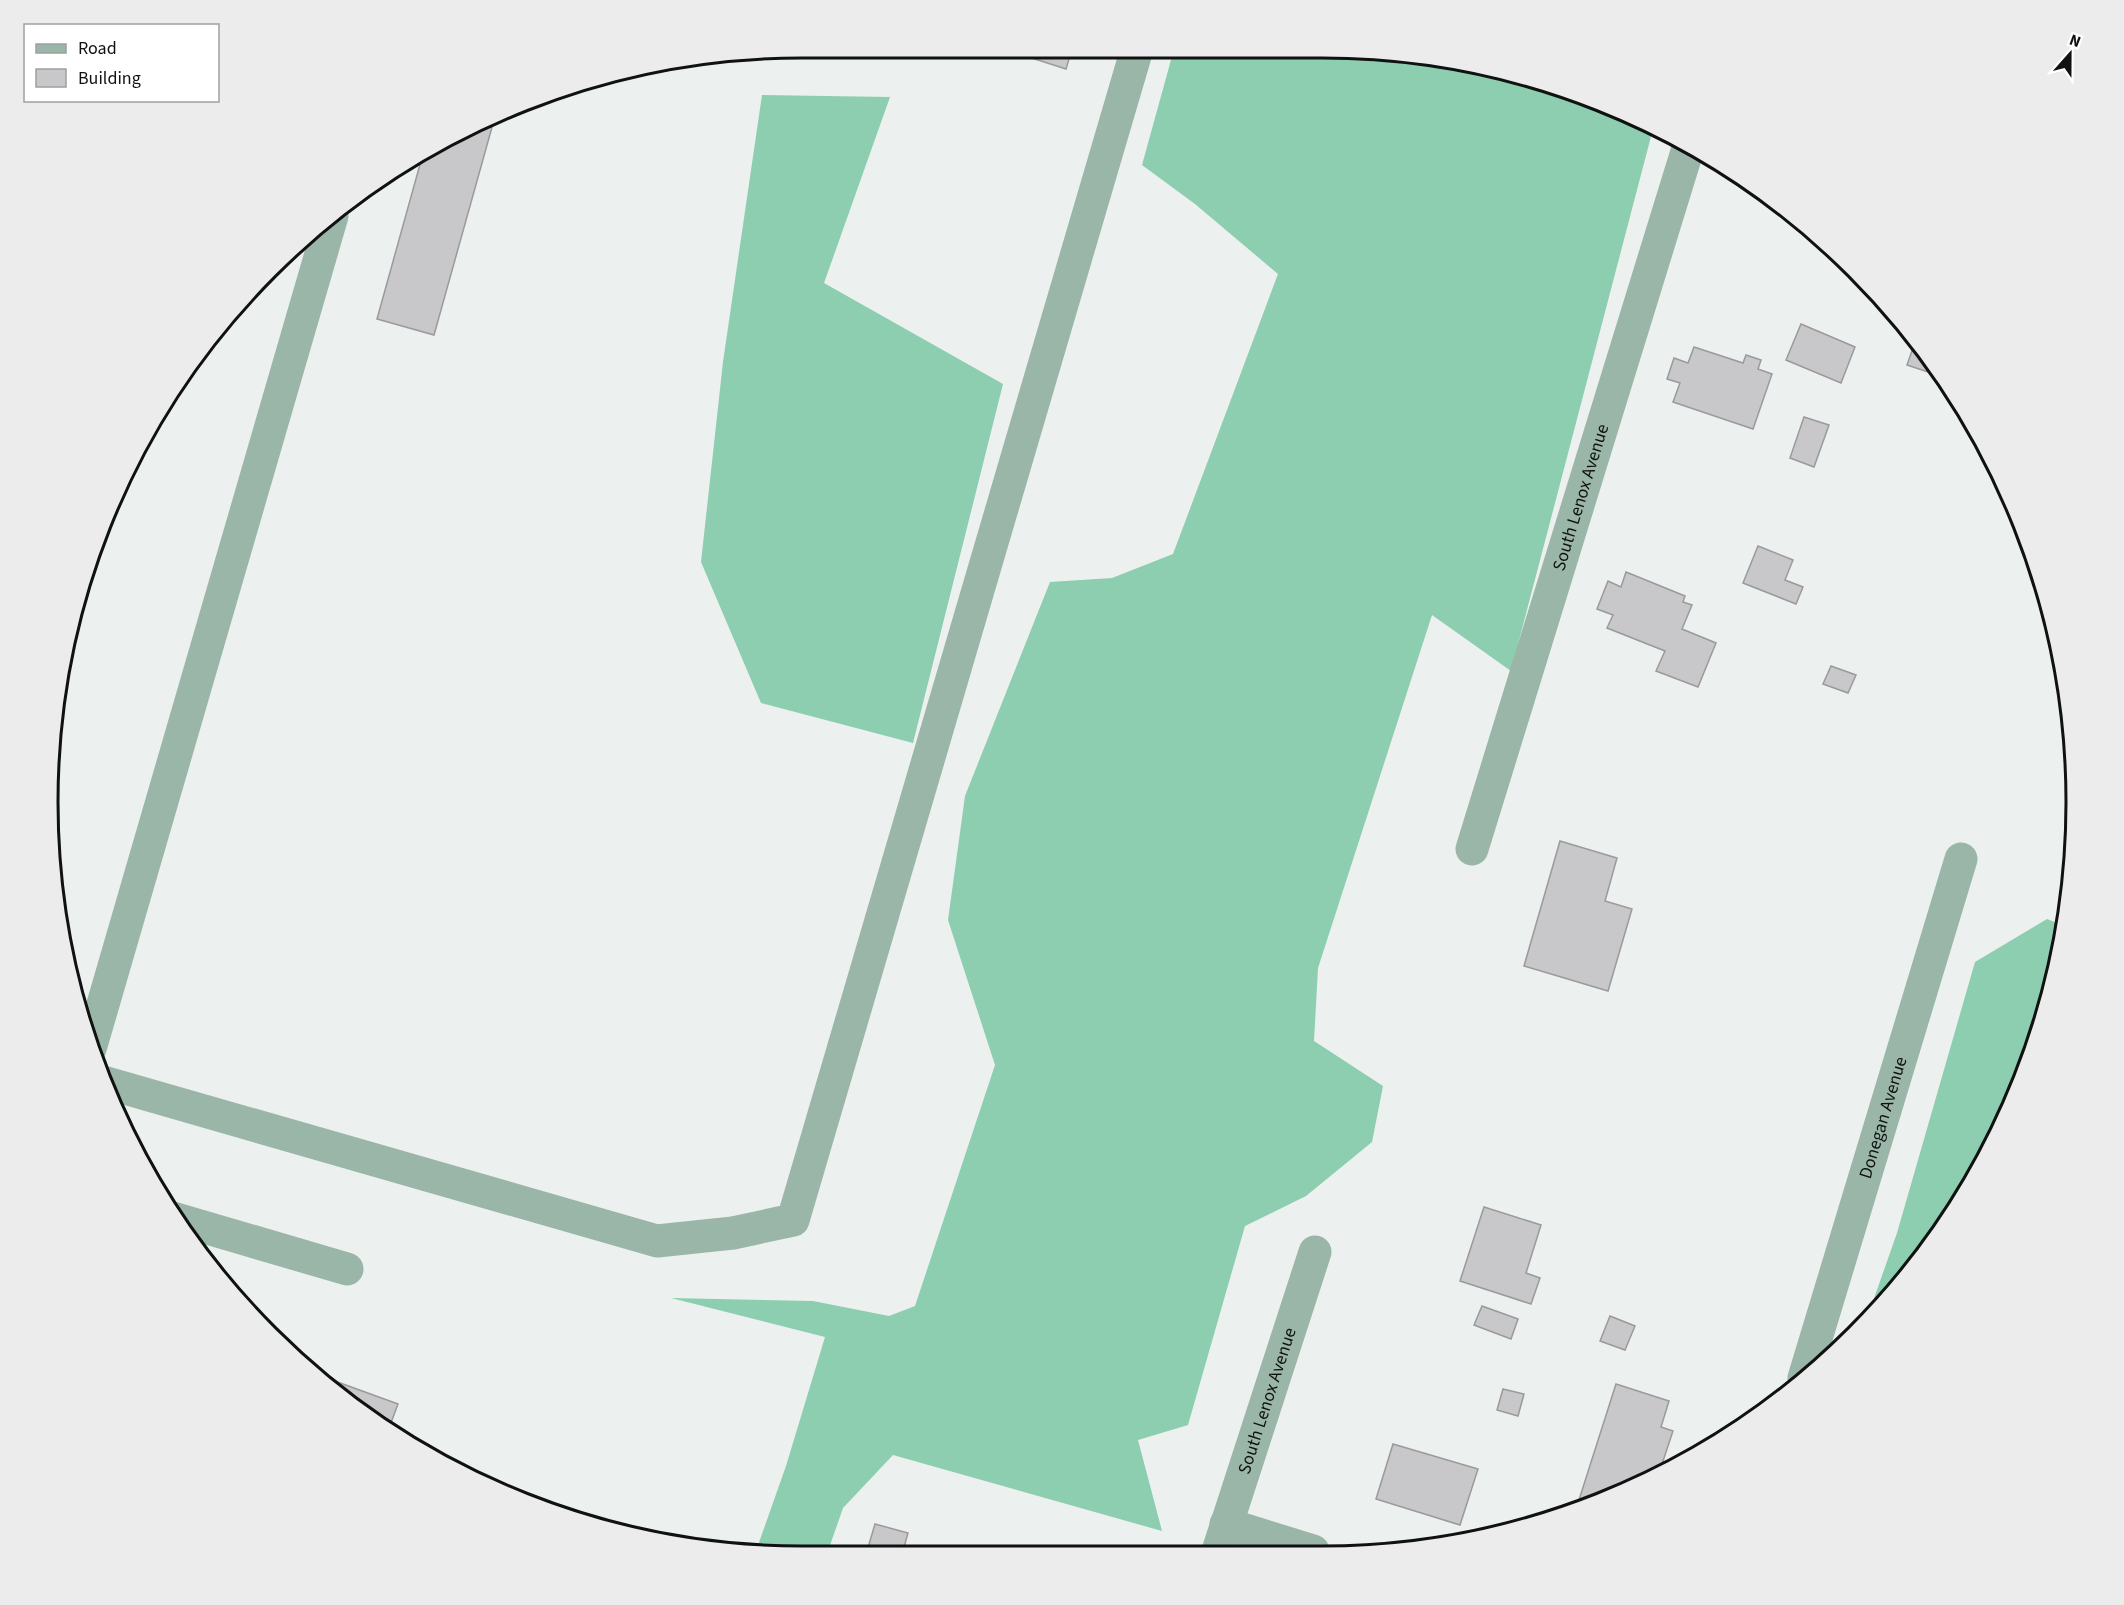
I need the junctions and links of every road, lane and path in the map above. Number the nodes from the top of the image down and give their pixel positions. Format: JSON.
{"nodes":[{"id":1,"x":1134,"y":58,"type":"edge"},
{"id":2,"x":1687,"y":154,"type":"edge"},
{"id":3,"x":328,"y":230,"type":"edge"},
{"id":4,"x":1472,"y":849,"type":"dead end"},
{"id":5,"x":1961,"y":859,"type":"dead end"},
{"id":6,"x":95,"y":1032,"type":"edge"},
{"id":7,"x":114,"y":1085,"type":"edge"},
{"id":8,"x":189,"y":1223,"type":"edge"},
{"id":9,"x":1315,"y":1252,"type":"dead end"},
{"id":10,"x":347,"y":1269,"type":"dead end"},
{"id":11,"x":1808,"y":1365,"type":"edge"},
{"id":12,"x":1222,"y":1538,"type":"edge"},
{"id":13,"x":1279,"y":1546,"type":"edge"}],
"edges":[{"from":1,"to":7,"type":"street"},
{"from":2,"to":4,"type":"street","name":"South Lenox Avenue"},
{"from":3,"to":6,"type":"street"},
{"from":5,"to":11,"type":"street","name":"Donegan Avenue"},
{"from":8,"to":10,"type":"street"},
{"from":9,"to":12,"type":"street","name":"South Lenox Avenue"},
{"from":12,"to":13,"type":"street"}]}
